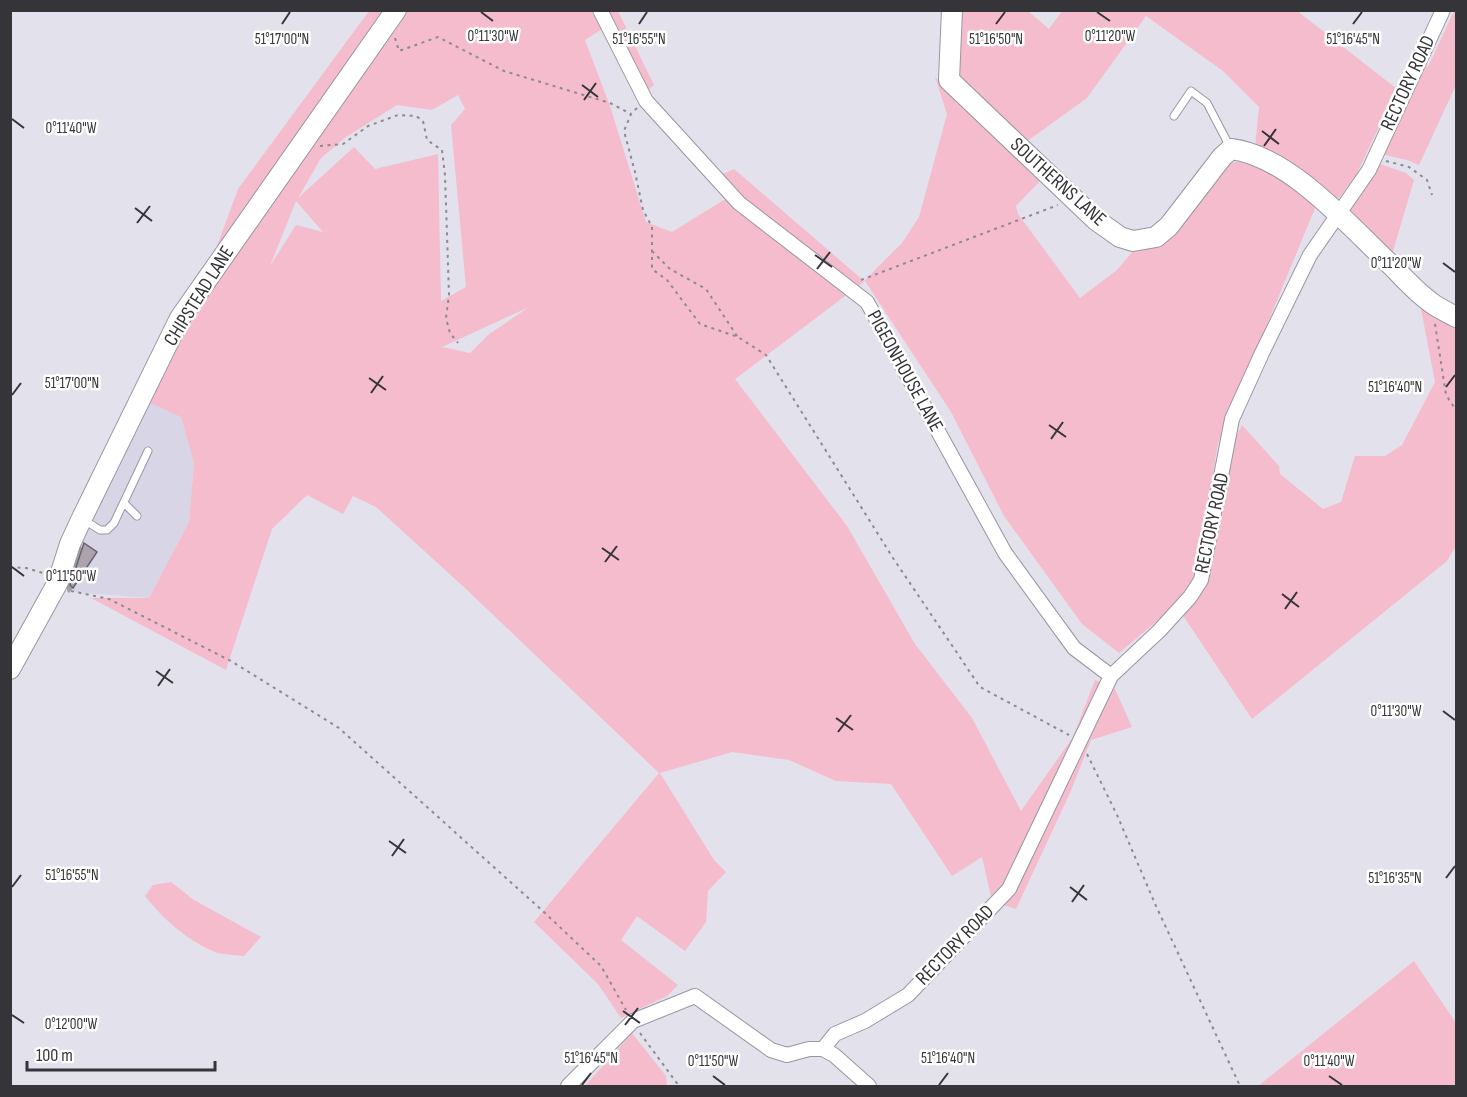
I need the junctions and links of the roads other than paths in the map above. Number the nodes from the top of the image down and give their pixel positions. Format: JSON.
{"nodes":[{"id":1,"x":600,"y":10,"type":"edge"},
{"id":2,"x":952,"y":10,"type":"edge"},
{"id":3,"x":1443,"y":10,"type":"edge"},
{"id":4,"x":392,"y":15,"type":"edge"},
{"id":5,"x":1174,"y":116,"type":"dead end"},
{"id":6,"x":1231,"y":149,"type":"junction"},
{"id":7,"x":1338,"y":214,"type":"junction"},
{"id":8,"x":1456,"y":317,"type":"edge"},
{"id":9,"x":148,"y":451,"type":"dead end"},
{"id":10,"x":124,"y":503,"type":"junction"},
{"id":11,"x":137,"y":516,"type":"dead end"},
{"id":12,"x":82,"y":518,"type":"junction"},
{"id":13,"x":10,"y":669,"type":"edge"},
{"id":14,"x":1111,"y":676,"type":"junction"},
{"id":15,"x":823,"y":1049,"type":"junction"},
{"id":16,"x":568,"y":1086,"type":"edge"},
{"id":17,"x":869,"y":1086,"type":"edge"}],
"edges":[{"from":1,"to":14,"type":"street","name":"PIGEONHOUSE LANE"},
{"from":2,"to":6,"type":"street","name":"SOUTHERNS LANE"},
{"from":3,"to":7,"type":"street","name":"RECTORY ROAD"},
{"from":4,"to":12,"type":"street","name":"CHIPSTEAD LANE"},
{"from":5,"to":6,"type":"lane"},
{"from":6,"to":7,"type":"street"},
{"from":7,"to":8,"type":"street"},
{"from":7,"to":14,"type":"street","name":"RECTORY ROAD"},
{"from":9,"to":10,"type":"lane"},
{"from":10,"to":11,"type":"lane"},
{"from":10,"to":12,"type":"lane"},
{"from":12,"to":13,"type":"street","name":"CHIPSTEAD LANE"},
{"from":14,"to":15,"type":"street","name":"RECTORY ROAD"},
{"from":15,"to":16,"type":"street"},
{"from":15,"to":17,"type":"street"}]}
